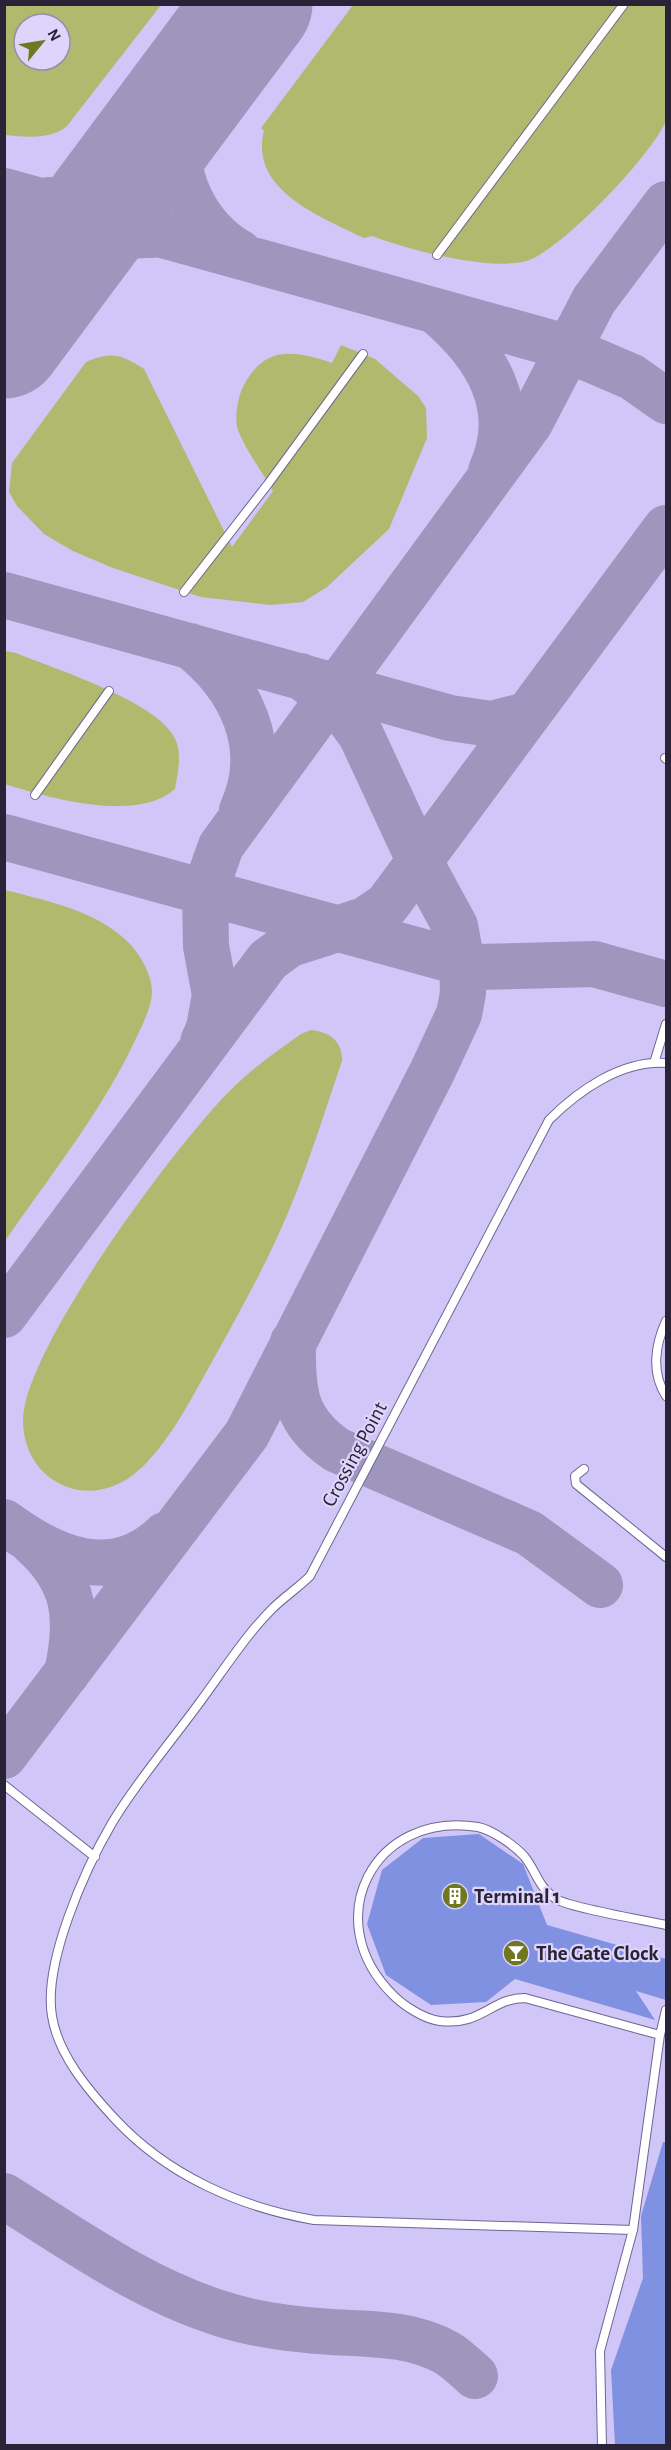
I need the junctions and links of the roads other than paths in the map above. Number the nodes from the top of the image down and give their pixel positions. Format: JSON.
{"nodes":[{"id":1,"x":624,"y":4,"type":"edge"},
{"id":2,"x":437,"y":255,"type":"dead end"},
{"id":3,"x":363,"y":354,"type":"dead end"},
{"id":4,"x":183,"y":592,"type":"dead end"},
{"id":5,"x":109,"y":691,"type":"dead end"},
{"id":6,"x":35,"y":795,"type":"dead end"},
{"id":7,"x":666,"y":1024,"type":"edge"},
{"id":8,"x":654,"y":1063,"type":"junction"},
{"id":9,"x":666,"y":1063,"type":"edge"},
{"id":10,"x":666,"y":1321,"type":"edge"},
{"id":11,"x":666,"y":1396,"type":"edge"},
{"id":12,"x":584,"y":1469,"type":"dead end"},
{"id":13,"x":666,"y":1557,"type":"edge"},
{"id":14,"x":4,"y":1785,"type":"edge"},
{"id":15,"x":95,"y":1857,"type":"junction"},
{"id":16,"x":666,"y":1925,"type":"edge"},
{"id":17,"x":666,"y":2010,"type":"edge"},
{"id":18,"x":660,"y":2035,"type":"junction"},
{"id":19,"x":633,"y":2230,"type":"junction"},
{"id":20,"x":602,"y":2445,"type":"edge"}],
"edges":[{"from":1,"to":2,"type":"lane"},
{"from":3,"to":4,"type":"lane"},
{"from":5,"to":6,"type":"lane"},
{"from":7,"to":8,"type":"lane"},
{"from":8,"to":9,"type":"lane","name":"Crossing Point"},
{"from":8,"to":15,"type":"lane","name":"Crossing Point"},
{"from":10,"to":11,"type":"lane"},
{"from":12,"to":13,"type":"lane"},
{"from":14,"to":15,"type":"lane"},
{"from":15,"to":19,"type":"lane"},
{"from":16,"to":18,"type":"lane"},
{"from":17,"to":18,"type":"lane"},
{"from":18,"to":19,"type":"lane"},
{"from":19,"to":20,"type":"lane"}]}
